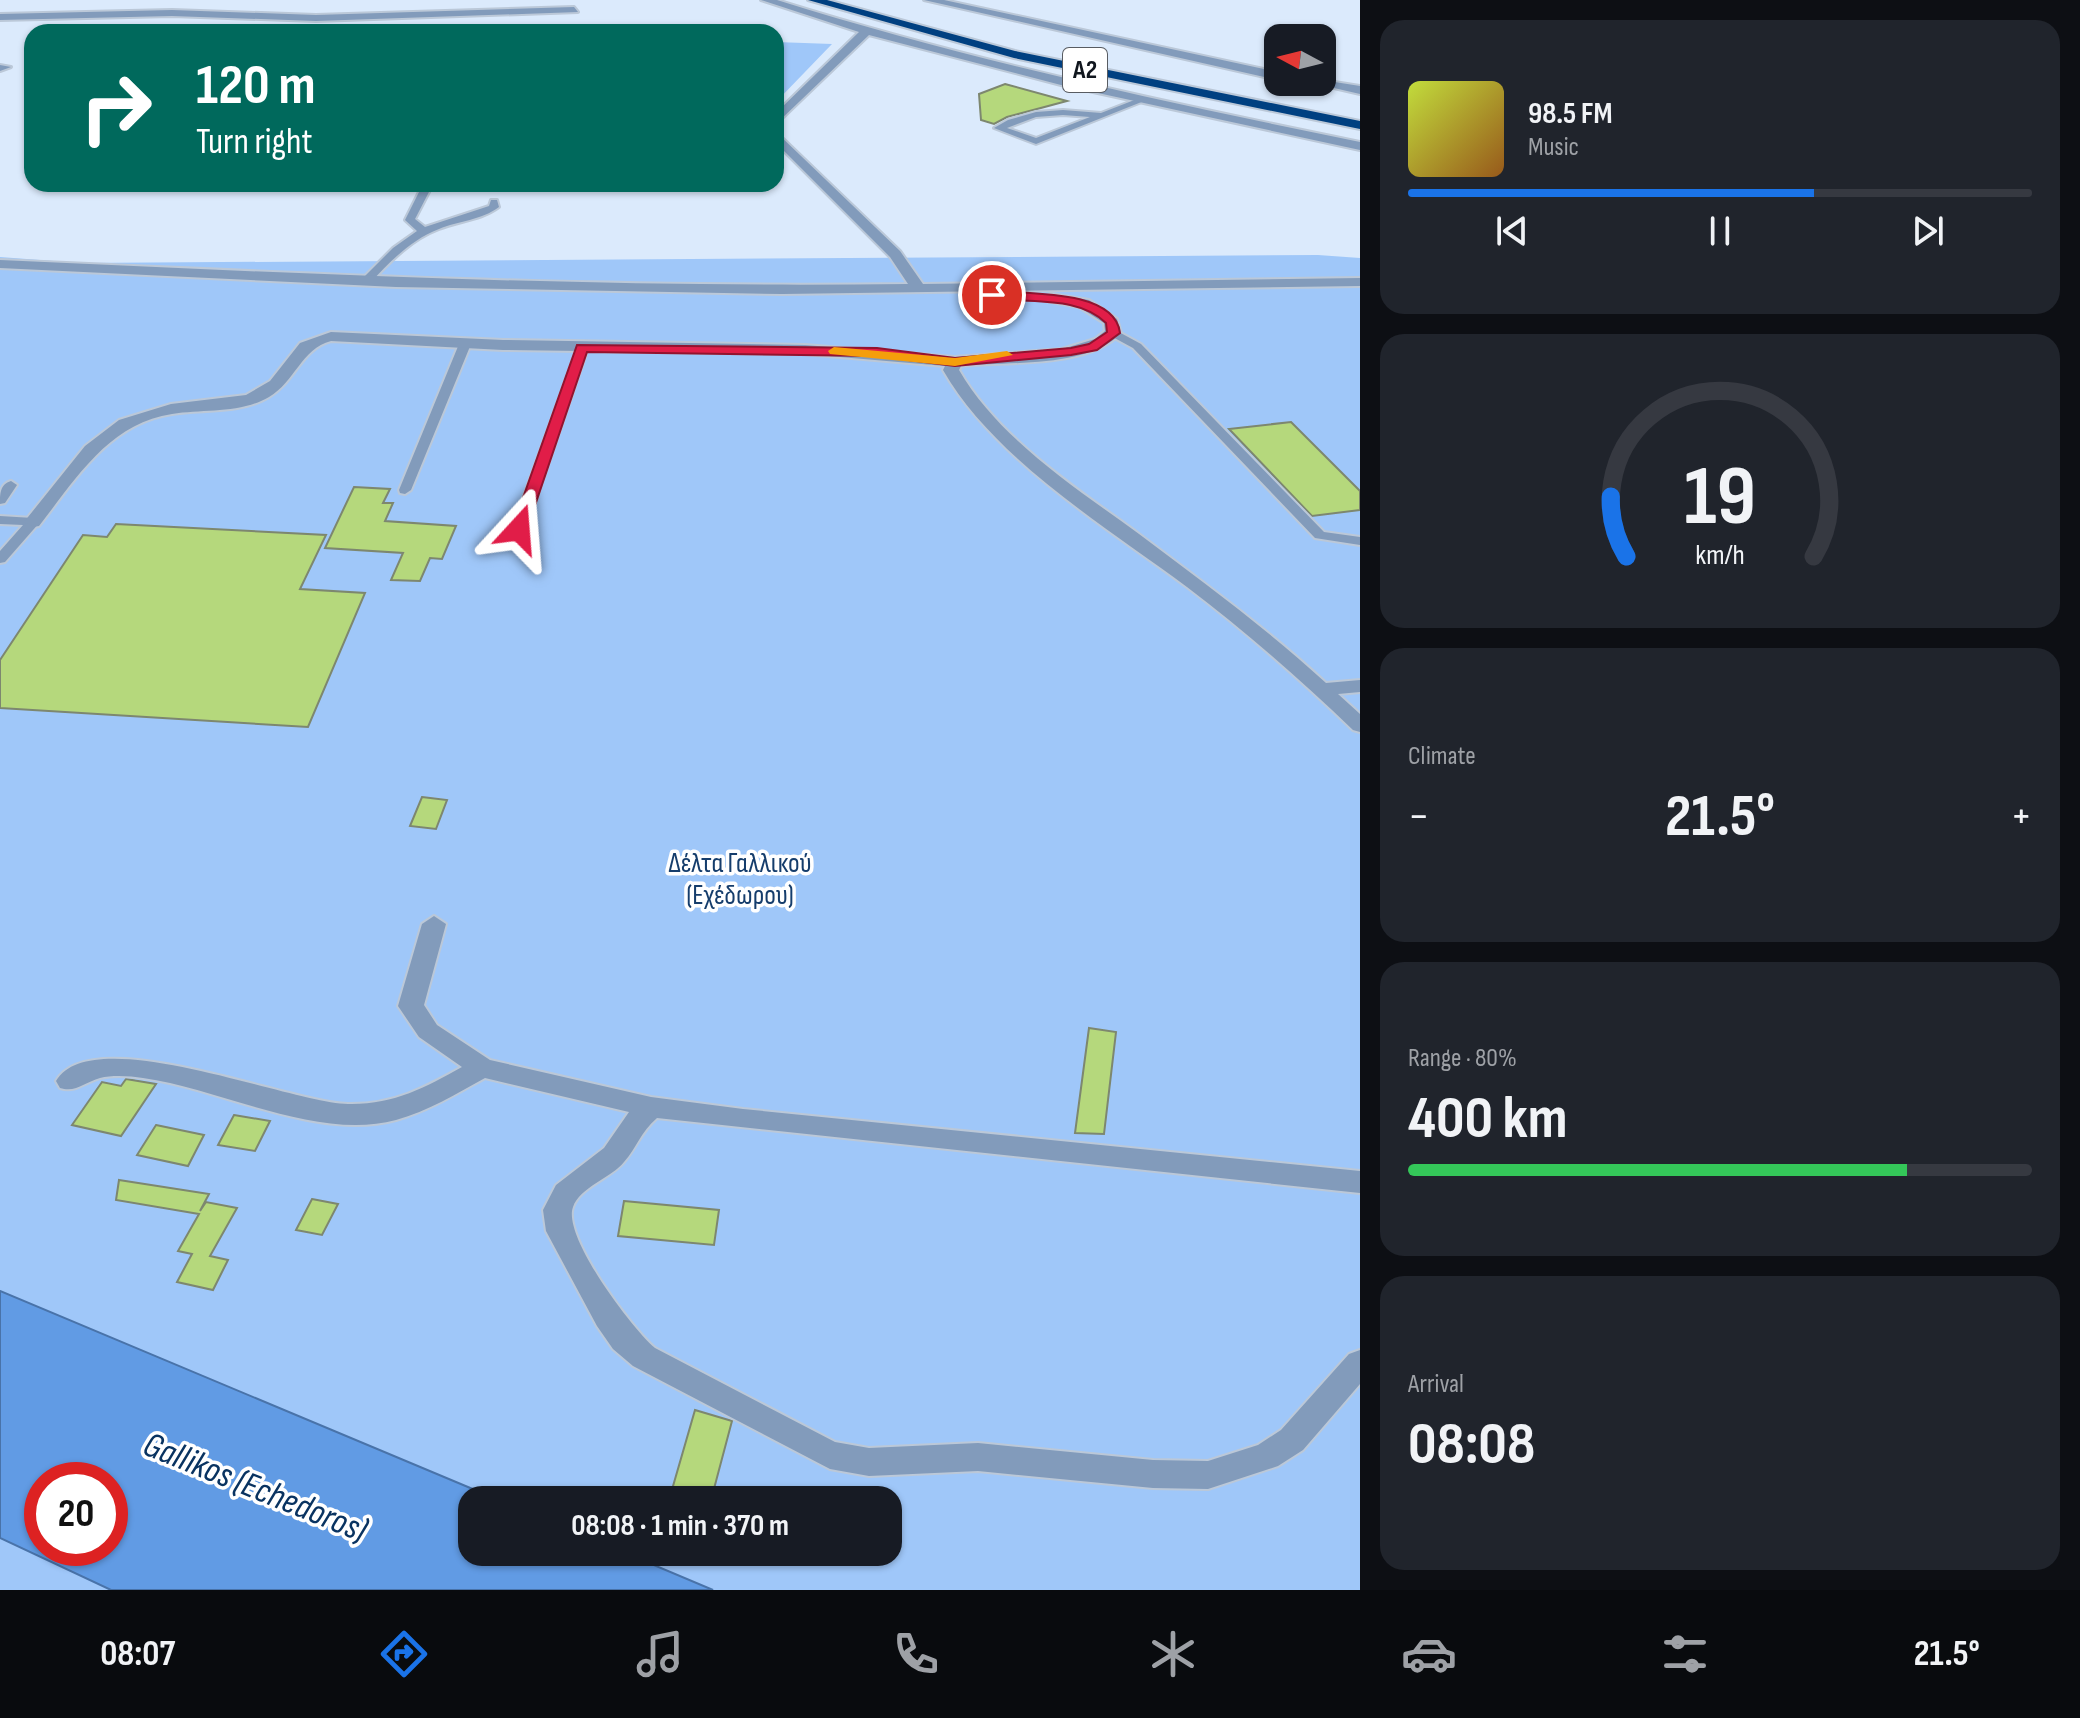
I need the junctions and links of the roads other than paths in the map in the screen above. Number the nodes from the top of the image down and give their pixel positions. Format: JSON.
{"nodes":[{"id":1,"x":424,"y":0,"type":"edge"},
{"id":2,"x":766,"y":0,"type":"edge"},
{"id":3,"x":814,"y":0,"type":"edge"},
{"id":4,"x":866,"y":0,"type":"edge"},
{"id":5,"x":929,"y":0,"type":"edge"},
{"id":6,"x":574,"y":10,"type":"dead end"},
{"id":7,"x":427,"y":13,"type":"junction"},
{"id":8,"x":0,"y":17,"type":"edge"},
{"id":9,"x":867,"y":31,"type":"junction"},
{"id":10,"x":989,"y":32,"type":"dead end"},
{"id":11,"x":1046,"y":46,"type":"dead end"},
{"id":12,"x":1264,"y":73,"type":"edge"},
{"id":13,"x":1336,"y":86,"type":"edge"},
{"id":14,"x":1360,"y":90,"type":"edge"},
{"id":15,"x":1140,"y":101,"type":"junction"},
{"id":16,"x":1323,"y":102,"type":"dead end"},
{"id":17,"x":784,"y":112,"type":"edge"},
{"id":18,"x":1103,"y":116,"type":"junction"},
{"id":19,"x":1360,"y":125,"type":"edge"},
{"id":20,"x":784,"y":144,"type":"edge"},
{"id":21,"x":1360,"y":146,"type":"edge"},
{"id":22,"x":424,"y":192,"type":"edge"},
{"id":23,"x":494,"y":202,"type":"dead end"},
{"id":24,"x":424,"y":232,"type":"junction"},
{"id":25,"x":0,"y":264,"type":"edge"},
{"id":26,"x":365,"y":282,"type":"junction"},
{"id":27,"x":1360,"y":282,"type":"edge"},
{"id":28,"x":918,"y":287,"type":"junction"},
{"id":29,"x":945,"y":287,"type":"junction"},
{"id":30,"x":1113,"y":333,"type":"junction"},
{"id":31,"x":465,"y":344,"type":"junction"},
{"id":32,"x":582,"y":348,"type":"junction"},
{"id":33,"x":955,"y":362,"type":"junction"},
{"id":34,"x":11,"y":485,"type":"dead end"},
{"id":35,"x":405,"y":490,"type":"dead end"},
{"id":36,"x":0,"y":500,"type":"edge"},
{"id":37,"x":0,"y":520,"type":"edge"},
{"id":38,"x":33,"y":522,"type":"junction"},
{"id":39,"x":519,"y":529,"type":"dead end"},
{"id":40,"x":1360,"y":541,"type":"edge"},
{"id":41,"x":0,"y":559,"type":"edge"},
{"id":42,"x":1360,"y":686,"type":"edge"},
{"id":43,"x":1322,"y":689,"type":"junction"},
{"id":44,"x":1360,"y":726,"type":"edge"},
{"id":45,"x":434,"y":924,"type":"dead end"},
{"id":46,"x":482,"y":1068,"type":"junction"},
{"id":47,"x":69,"y":1081,"type":"dead end"},
{"id":48,"x":651,"y":1107,"type":"junction"},
{"id":49,"x":1360,"y":1182,"type":"edge"},
{"id":50,"x":1360,"y":1363,"type":"edge"}],
"edges":[{"from":1,"to":7,"type":"street"},
{"from":2,"to":9,"type":"street"},
{"from":3,"to":19,"type":"highway","number":"Α2"},
{"from":4,"to":10,"type":"highway"},
{"from":5,"to":12,"type":"street"},
{"from":6,"to":7,"type":"street"},
{"from":7,"to":8,"type":"street"},
{"from":9,"to":15,"type":"street"},
{"from":9,"to":17,"type":"street"},
{"from":11,"to":16,"type":"highway","number":"Α2"},
{"from":13,"to":14,"type":"street"},
{"from":15,"to":18,"type":"lane"},
{"from":15,"to":21,"type":"street"},
{"from":18,"to":18,"type":"lane"},
{"from":20,"to":28,"type":"street"},
{"from":22,"to":24,"type":"lane"},
{"from":23,"to":24,"type":"lane"},
{"from":24,"to":26,"type":"lane"},
{"from":25,"to":26,"type":"street"},
{"from":26,"to":28,"type":"street"},
{"from":27,"to":29,"type":"street"},
{"from":28,"to":29,"type":"street"},
{"from":29,"to":30,"type":"street"},
{"from":30,"to":33,"type":"street"},
{"from":30,"to":40,"type":"lane"},
{"from":31,"to":32,"type":"street"},
{"from":31,"to":35,"type":"lane"},
{"from":31,"to":38,"type":"street"},
{"from":32,"to":33,"type":"street"},
{"from":32,"to":39,"type":"lane"},
{"from":33,"to":43,"type":"street"},
{"from":34,"to":36,"type":"lane"},
{"from":37,"to":38,"type":"lane"},
{"from":38,"to":41,"type":"lane"},
{"from":42,"to":43,"type":"street"},
{"from":43,"to":44,"type":"street"},
{"from":45,"to":46,"type":"street"},
{"from":46,"to":47,"type":"street"},
{"from":46,"to":48,"type":"street"},
{"from":48,"to":49,"type":"street"},
{"from":48,"to":50,"type":"street"}]}
